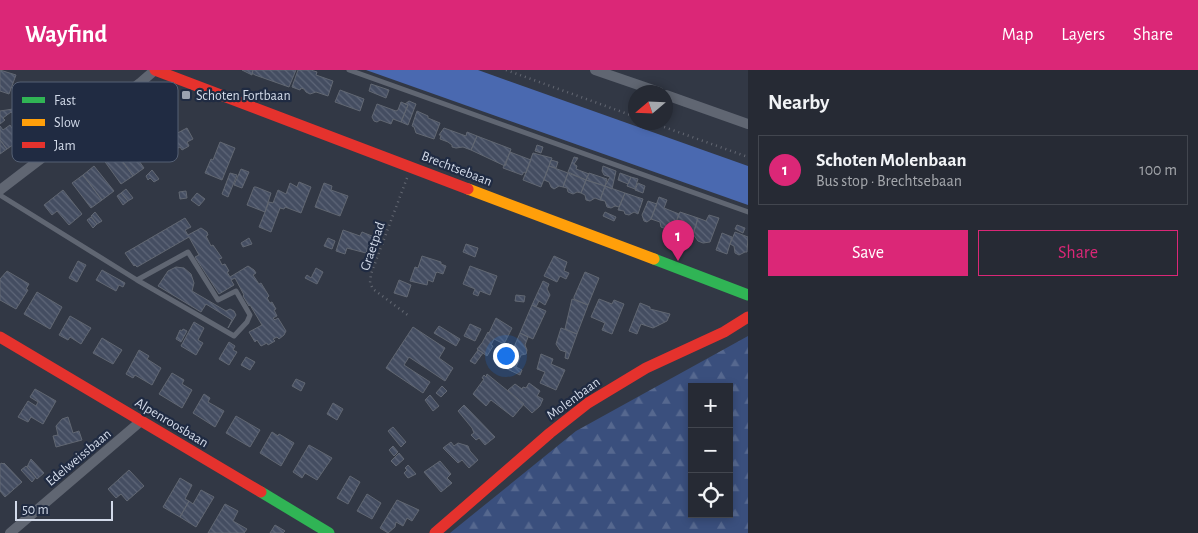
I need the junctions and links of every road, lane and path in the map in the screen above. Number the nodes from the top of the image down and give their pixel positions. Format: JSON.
{"nodes":[{"id":1,"x":155,"y":70,"type":"edge"},
{"id":2,"x":349,"y":70,"type":"edge"},
{"id":3,"x":506,"y":70,"type":"edge"},
{"id":4,"x":595,"y":70,"type":"edge"},
{"id":5,"x":141,"y":82,"type":"edge"},
{"id":6,"x":639,"y":85,"type":"edge"},
{"id":7,"x":673,"y":97,"type":"edge"},
{"id":8,"x":628,"y":114,"type":"edge"},
{"id":9,"x":748,"y":124,"type":"edge"},
{"id":10,"x":672,"y":130,"type":"edge"},
{"id":11,"x":748,"y":157,"type":"edge"},
{"id":12,"x":37,"y":162,"type":"edge"},
{"id":13,"x":412,"y":167,"type":"junction"},
{"id":14,"x":0,"y":190,"type":"edge"},
{"id":15,"x":0,"y":195,"type":"edge"},
{"id":16,"x":748,"y":212,"type":"edge"},
{"id":17,"x":137,"y":280,"type":"junction"},
{"id":18,"x":748,"y":295,"type":"edge"},
{"id":19,"x":409,"y":316,"type":"dead end"},
{"id":20,"x":748,"y":317,"type":"edge"},
{"id":21,"x":0,"y":337,"type":"edge"},
{"id":22,"x":141,"y":421,"type":"junction"},
{"id":23,"x":10,"y":533,"type":"edge"},
{"id":24,"x":329,"y":533,"type":"edge"},
{"id":25,"x":435,"y":533,"type":"edge"}],
"edges":[{"from":1,"to":5,"type":"street"},
{"from":1,"to":13,"type":"street","name":"Brechtsebaan"},
{"from":2,"to":16,"type":"lane"},
{"from":3,"to":8,"type":"path"},
{"from":4,"to":6,"type":"street"},
{"from":7,"to":9,"type":"street"},
{"from":10,"to":11,"type":"path"},
{"from":12,"to":14,"type":"street"},
{"from":13,"to":18,"type":"street","name":"Brechtsebaan"},
{"from":13,"to":19,"type":"path","name":"Graetpad"},
{"from":15,"to":17,"type":"lane"},
{"from":17,"to":17,"type":"lane"},
{"from":20,"to":25,"type":"street","name":"Molenbaan"},
{"from":21,"to":22,"type":"street","name":"Alpenroosbaan"},
{"from":22,"to":23,"type":"street","name":"Edelweissbaan"},
{"from":22,"to":24,"type":"street","name":"Alpenroosbaan"}]}
